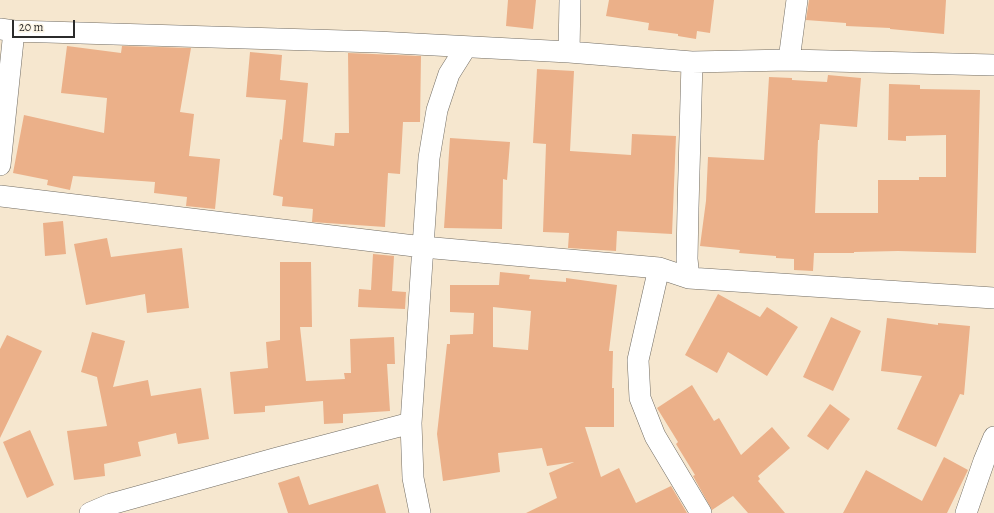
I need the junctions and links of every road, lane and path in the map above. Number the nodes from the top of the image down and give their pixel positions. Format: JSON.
{"nodes":[{"id":1,"x":570,"y":0,"type":"edge"},
{"id":2,"x":797,"y":0,"type":"edge"},
{"id":3,"x":7,"y":30,"type":"edge"},
{"id":4,"x":466,"y":47,"type":"junction"},
{"id":5,"x":569,"y":52,"type":"junction"},
{"id":6,"x":789,"y":60,"type":"junction"},
{"id":7,"x":692,"y":62,"type":"junction"},
{"id":8,"x":994,"y":65,"type":"edge"},
{"id":9,"x":0,"y":165,"type":"edge"},
{"id":10,"x":0,"y":196,"type":"edge"},
{"id":11,"x":423,"y":247,"type":"junction"},
{"id":12,"x":659,"y":268,"type":"junction"},
{"id":13,"x":689,"y":278,"type":"junction"},
{"id":14,"x":994,"y":298,"type":"edge"},
{"id":15,"x":411,"y":423,"type":"junction"},
{"id":16,"x":994,"y":437,"type":"edge"},
{"id":17,"x":90,"y":513,"type":"edge"},
{"id":18,"x":420,"y":513,"type":"edge"},
{"id":19,"x":701,"y":513,"type":"edge"},
{"id":20,"x":966,"y":513,"type":"edge"}],
"edges":[{"from":1,"to":5,"type":"street"},
{"from":2,"to":6,"type":"street"},
{"from":3,"to":4,"type":"street"},
{"from":3,"to":9,"type":"street"},
{"from":4,"to":5,"type":"street"},
{"from":4,"to":11,"type":"street"},
{"from":5,"to":7,"type":"street"},
{"from":6,"to":7,"type":"street"},
{"from":6,"to":8,"type":"street"},
{"from":7,"to":13,"type":"street"},
{"from":10,"to":11,"type":"street"},
{"from":11,"to":12,"type":"street"},
{"from":11,"to":15,"type":"street"},
{"from":12,"to":13,"type":"street"},
{"from":12,"to":19,"type":"street"},
{"from":13,"to":14,"type":"street"},
{"from":15,"to":17,"type":"street"},
{"from":15,"to":18,"type":"street"},
{"from":16,"to":20,"type":"street"}]}
